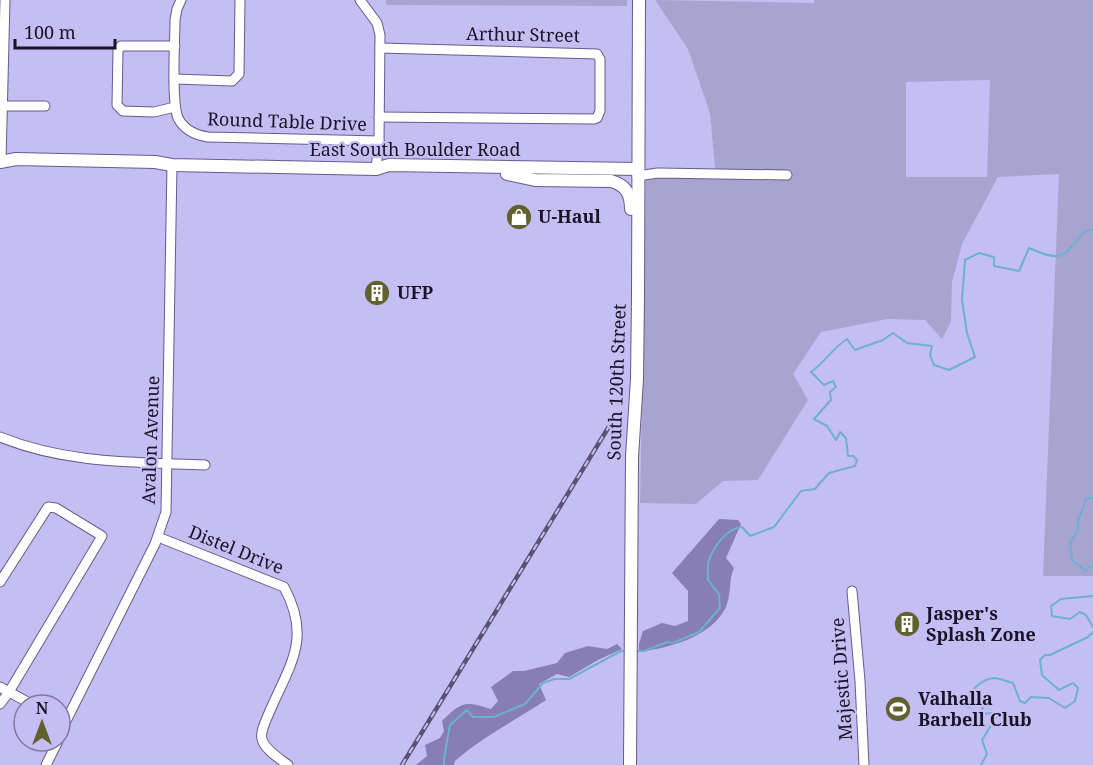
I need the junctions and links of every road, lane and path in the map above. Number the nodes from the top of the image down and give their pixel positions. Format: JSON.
{"nodes":[{"id":1,"x":5,"y":0,"type":"edge"},
{"id":2,"x":181,"y":0,"type":"edge"},
{"id":3,"x":240,"y":0,"type":"edge"},
{"id":4,"x":360,"y":0,"type":"edge"},
{"id":5,"x":639,"y":0,"type":"edge"},
{"id":6,"x":175,"y":46,"type":"junction"},
{"id":7,"x":380,"y":48,"type":"junction"},
{"id":8,"x":175,"y":79,"type":"junction"},
{"id":9,"x":1,"y":106,"type":"edge"},
{"id":10,"x":45,"y":106,"type":"dead end"},
{"id":11,"x":175,"y":107,"type":"junction"},
{"id":12,"x":379,"y":117,"type":"junction"},
{"id":13,"x":379,"y":141,"type":"junction"},
{"id":14,"x":1,"y":162,"type":"edge"},
{"id":15,"x":172,"y":165,"type":"junction"},
{"id":16,"x":376,"y":169,"type":"junction"},
{"id":17,"x":637,"y":172,"type":"junction"},
{"id":18,"x":507,"y":174,"type":"junction"},
{"id":19,"x":787,"y":175,"type":"dead end"},
{"id":20,"x":638,"y":297,"type":"junction"},
{"id":21,"x":0,"y":437,"type":"edge"},
{"id":22,"x":168,"y":463,"type":"junction"},
{"id":23,"x":205,"y":465,"type":"dead end"},
{"id":24,"x":158,"y":537,"type":"junction"},
{"id":25,"x":0,"y":582,"type":"edge"},
{"id":26,"x":852,"y":591,"type":"dead end"},
{"id":27,"x":0,"y":687,"type":"edge"},
{"id":28,"x":9,"y":692,"type":"junction"},
{"id":29,"x":12,"y":694,"type":"edge"},
{"id":30,"x":0,"y":704,"type":"edge"},
{"id":31,"x":72,"y":704,"type":"edge"},
{"id":32,"x":288,"y":765,"type":"edge"},
{"id":33,"x":630,"y":765,"type":"edge"},
{"id":34,"x":864,"y":765,"type":"edge"}],
"edges":[{"from":1,"to":9,"type":"street"},
{"from":2,"to":6,"type":"street"},
{"from":3,"to":8,"type":"street"},
{"from":4,"to":7,"type":"street","name":"Round Table Drive"},
{"from":5,"to":17,"type":"main road","name":"South 120th Street"},
{"from":6,"to":8,"type":"street"},
{"from":6,"to":11,"type":"street"},
{"from":7,"to":12,"type":"street","name":"Round Table Drive"},
{"from":7,"to":12,"type":"street","name":"Arthur Street"},
{"from":8,"to":11,"type":"street"},
{"from":9,"to":10,"type":"street"},
{"from":9,"to":14,"type":"street"},
{"from":11,"to":13,"type":"street","name":"Round Table Drive"},
{"from":12,"to":13,"type":"street","name":"Round Table Drive"},
{"from":13,"to":16,"type":"street","name":"Round Table Drive"},
{"from":14,"to":15,"type":"main road","name":"East South Boulder Road"},
{"from":15,"to":16,"type":"main road","name":"East South Boulder Road"},
{"from":15,"to":22,"type":"street","name":"Avalon Avenue"},
{"from":16,"to":17,"type":"main road","name":"East South Boulder Road"},
{"from":16,"to":18,"type":"main road"},
{"from":17,"to":18,"type":"main road","name":"East South Boulder Road"},
{"from":17,"to":19,"type":"street","name":"East South Boulder Road"},
{"from":17,"to":20,"type":"main road","name":"South 120th Street"},
{"from":18,"to":20,"type":"main road","name":"East South Boulder Road"},
{"from":20,"to":33,"type":"main road","name":"South 120th Street"},
{"from":21,"to":22,"type":"street"},
{"from":22,"to":23,"type":"street"},
{"from":22,"to":24,"type":"street","name":"Avalon Avenue"},
{"from":24,"to":31,"type":"street","name":"Avalon Avenue"},
{"from":24,"to":32,"type":"street","name":"Distel Drive"},
{"from":25,"to":28,"type":"street"},
{"from":26,"to":34,"type":"street","name":"Majestic Drive"},
{"from":27,"to":28,"type":"street"},
{"from":28,"to":29,"type":"street"},
{"from":28,"to":30,"type":"street"}]}
